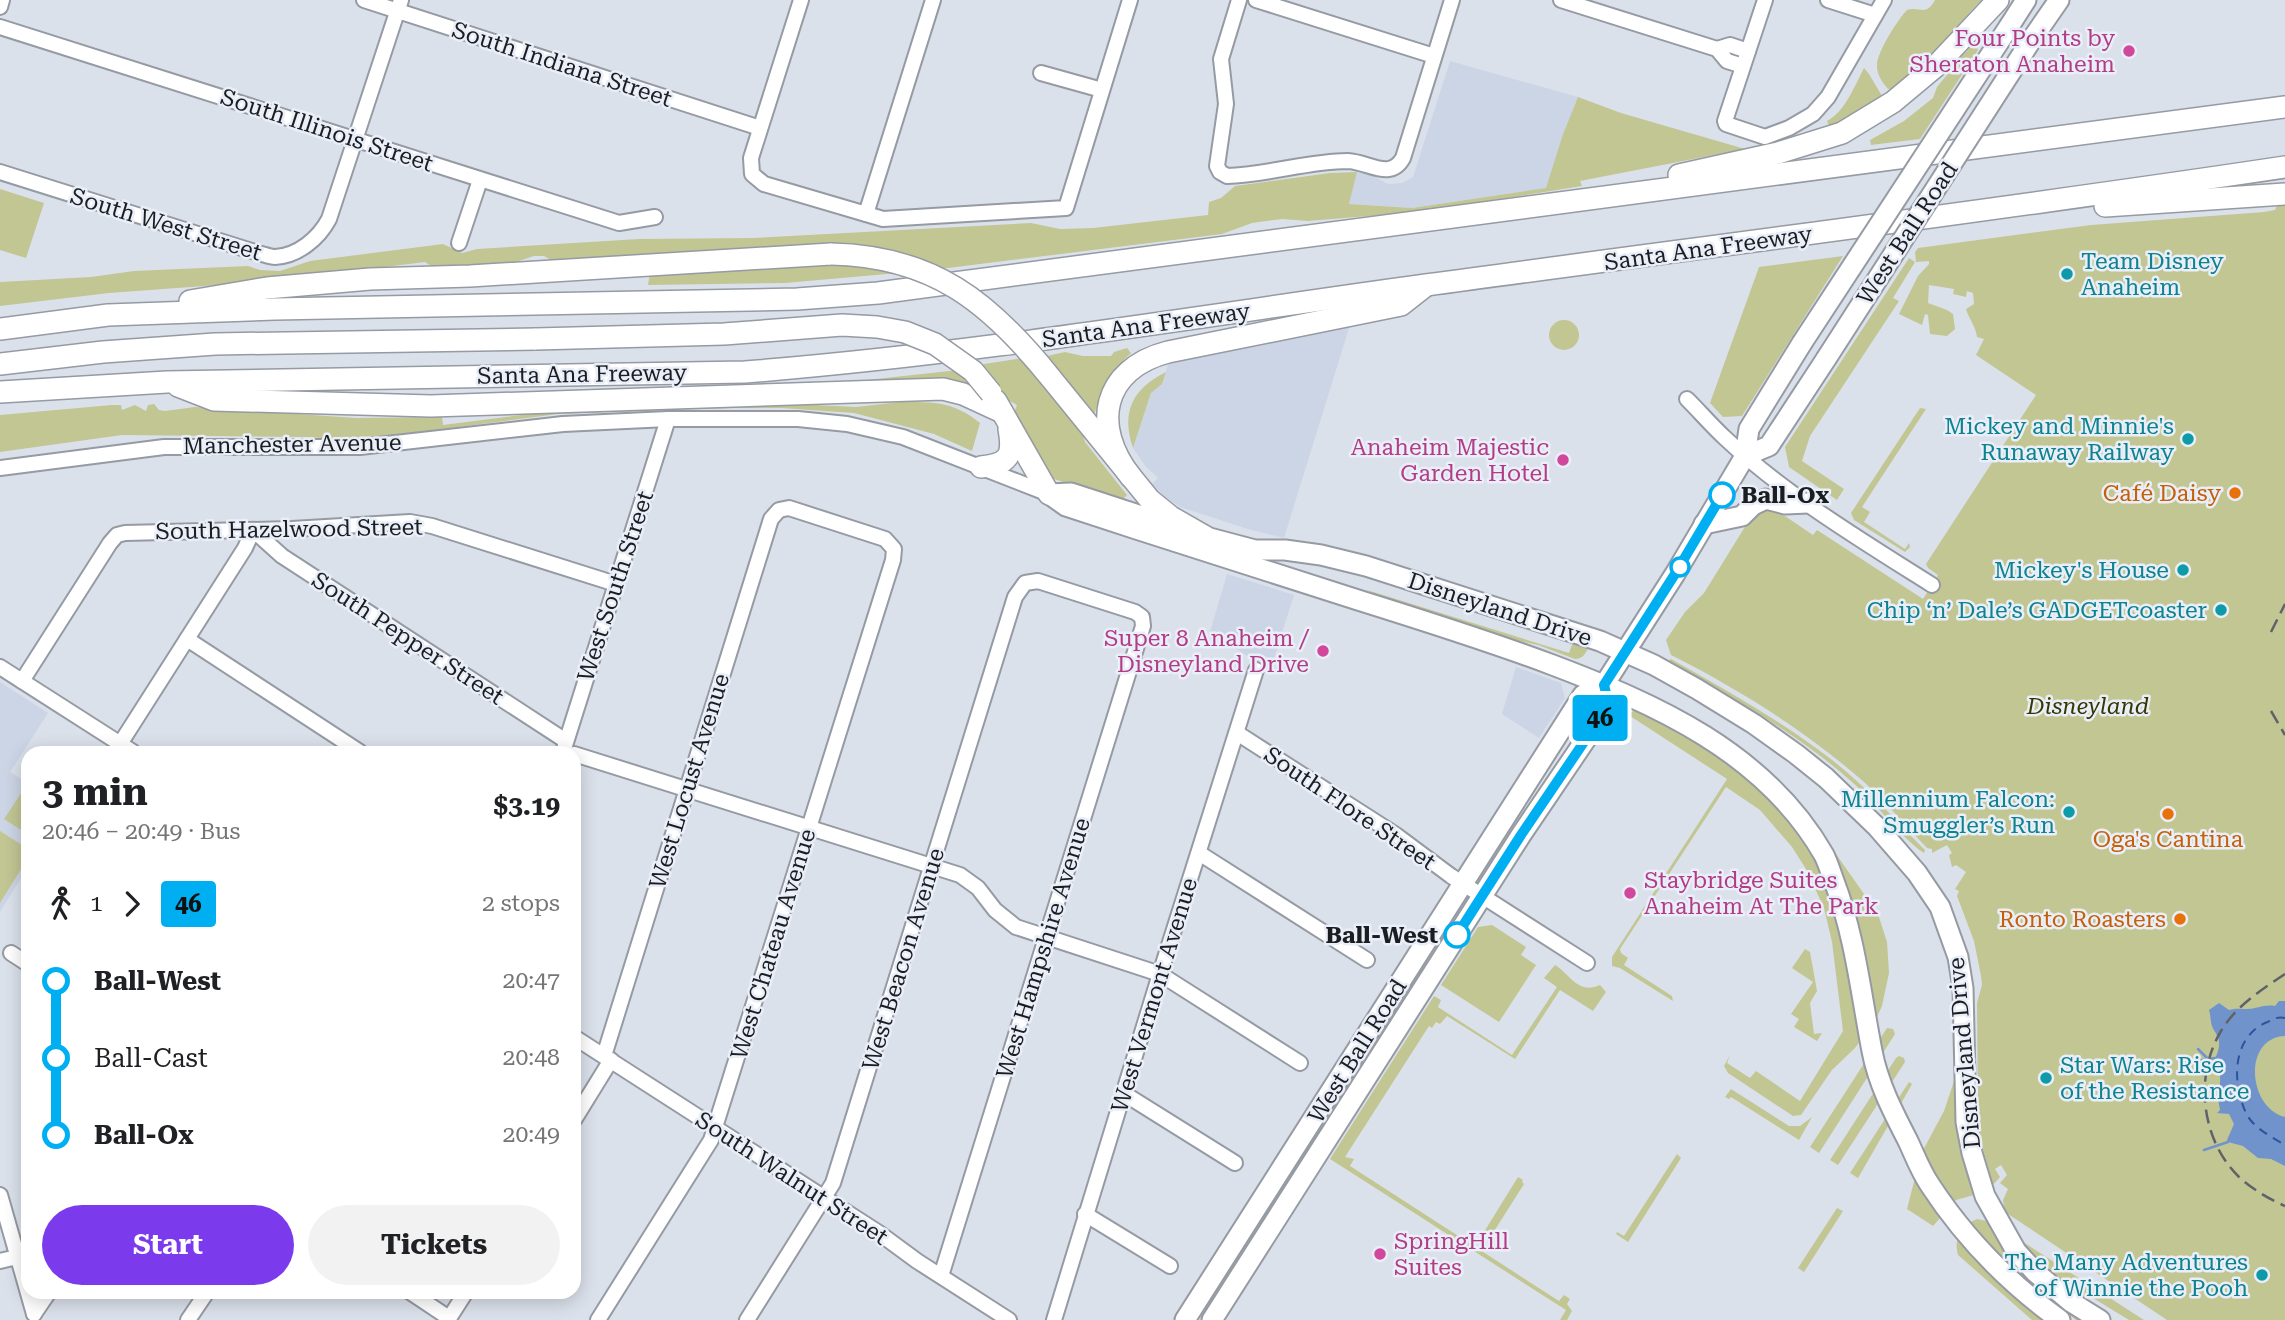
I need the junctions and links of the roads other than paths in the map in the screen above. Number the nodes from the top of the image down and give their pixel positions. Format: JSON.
{"nodes":[{"id":1,"x":2,"y":0,"type":"edge"},
{"id":2,"x":365,"y":0,"type":"edge"},
{"id":3,"x":800,"y":0,"type":"edge"},
{"id":4,"x":933,"y":0,"type":"edge"},
{"id":5,"x":1129,"y":0,"type":"edge"},
{"id":6,"x":1239,"y":0,"type":"edge"},
{"id":7,"x":1256,"y":0,"type":"edge"},
{"id":8,"x":1452,"y":0,"type":"edge"},
{"id":9,"x":1561,"y":0,"type":"edge"},
{"id":10,"x":1765,"y":0,"type":"edge"},
{"id":11,"x":1828,"y":0,"type":"edge"},
{"id":12,"x":1884,"y":0,"type":"edge"},
{"id":13,"x":1998,"y":0,"type":"edge"},
{"id":14,"x":2026,"y":0,"type":"edge"},
{"id":15,"x":2059,"y":0,"type":"edge"},
{"id":16,"x":399,"y":5,"type":"edge"},
{"id":17,"x":0,"y":7,"type":"edge"},
{"id":18,"x":1875,"y":15,"type":"junction"},
{"id":19,"x":0,"y":27,"type":"edge"},
{"id":20,"x":1717,"y":49,"type":"junction"},
{"id":21,"x":1748,"y":51,"type":"junction"},
{"id":22,"x":1434,"y":56,"type":"junction"},
{"id":23,"x":1743,"y":66,"type":"junction"},
{"id":24,"x":1041,"y":73,"type":"dead end"},
{"id":25,"x":1102,"y":90,"type":"junction"},
{"id":26,"x":2285,"y":107,"type":"edge"},
{"id":27,"x":760,"y":128,"type":"junction"},
{"id":28,"x":357,"y":139,"type":"junction"},
{"id":29,"x":2285,"y":167,"type":"edge"},
{"id":30,"x":0,"y":172,"type":"edge"},
{"id":31,"x":480,"y":180,"type":"junction"},
{"id":32,"x":2285,"y":194,"type":"edge"},
{"id":33,"x":2062,"y":200,"type":"junction"},
{"id":34,"x":1541,"y":206,"type":"junction"},
{"id":35,"x":866,"y":214,"type":"junction"},
{"id":36,"x":655,"y":217,"type":"dead end"},
{"id":37,"x":459,"y":243,"type":"dead end"},
{"id":38,"x":1427,"y":285,"type":"junction"},
{"id":39,"x":108,"y":315,"type":"junction"},
{"id":40,"x":0,"y":329,"type":"edge"},
{"id":41,"x":0,"y":364,"type":"edge"},
{"id":42,"x":167,"y":382,"type":"junction"},
{"id":43,"x":0,"y":392,"type":"edge"},
{"id":44,"x":1687,"y":399,"type":"dead end"},
{"id":45,"x":1005,"y":418,"type":"junction"},
{"id":46,"x":668,"y":419,"type":"junction"},
{"id":47,"x":1745,"y":456,"type":"junction"},
{"id":48,"x":981,"y":467,"type":"junction"},
{"id":49,"x":0,"y":468,"type":"edge"},
{"id":50,"x":1131,"y":477,"type":"junction"},
{"id":51,"x":1049,"y":494,"type":"junction"},
{"id":52,"x":1808,"y":503,"type":"junction"},
{"id":53,"x":1704,"y":524,"type":"junction"},
{"id":54,"x":253,"y":530,"type":"junction"},
{"id":55,"x":1206,"y":537,"type":"junction"},
{"id":56,"x":892,"y":545,"type":"joint"},
{"id":57,"x":616,"y":584,"type":"junction"},
{"id":58,"x":1932,"y":585,"type":"dead end"},
{"id":59,"x":1143,"y":621,"type":"joint"},
{"id":60,"x":187,"y":639,"type":"junction"},
{"id":61,"x":1625,"y":652,"type":"junction"},
{"id":62,"x":0,"y":667,"type":"edge"},
{"id":63,"x":1256,"y":670,"type":"dead end"},
{"id":64,"x":22,"y":681,"type":"junction"},
{"id":65,"x":1604,"y":685,"type":"junction"},
{"id":66,"x":1237,"y":733,"type":"junction"},
{"id":67,"x":120,"y":744,"type":"junction"},
{"id":68,"x":123,"y":746,"type":"edge"},
{"id":69,"x":351,"y":746,"type":"edge"},
{"id":70,"x":561,"y":746,"type":"edge"},
{"id":71,"x":568,"y":746,"type":"edge"},
{"id":72,"x":581,"y":755,"type":"edge"},
{"id":73,"x":687,"y":789,"type":"junction"},
{"id":74,"x":809,"y":828,"type":"junction"},
{"id":75,"x":1199,"y":853,"type":"junction"},
{"id":76,"x":933,"y":866,"type":"junction"},
{"id":77,"x":1463,"y":884,"type":"junction"},
{"id":78,"x":1482,"y":896,"type":"junction"},
{"id":79,"x":1046,"y":937,"type":"junction"},
{"id":80,"x":11,"y":953,"type":"dead end"},
{"id":81,"x":21,"y":959,"type":"edge"},
{"id":82,"x":1367,"y":960,"type":"dead end"},
{"id":83,"x":1587,"y":963,"type":"dead end"},
{"id":84,"x":1160,"y":974,"type":"junction"},
{"id":85,"x":581,"y":1041,"type":"edge"},
{"id":86,"x":607,"y":1058,"type":"junction"},
{"id":87,"x":1300,"y":1063,"type":"dead end"},
{"id":88,"x":1124,"y":1093,"type":"junction"},
{"id":89,"x":581,"y":1107,"type":"edge"},
{"id":90,"x":715,"y":1128,"type":"junction"},
{"id":91,"x":1235,"y":1163,"type":"dead end"},
{"id":92,"x":0,"y":1195,"type":"edge"},
{"id":93,"x":824,"y":1198,"type":"junction"},
{"id":94,"x":1085,"y":1214,"type":"junction"},
{"id":95,"x":17,"y":1257,"type":"junction"},
{"id":96,"x":0,"y":1262,"type":"edge"},
{"id":97,"x":1170,"y":1266,"type":"dead end"},
{"id":98,"x":21,"y":1270,"type":"edge"},
{"id":99,"x":941,"y":1276,"type":"junction"},
{"id":100,"x":30,"y":1299,"type":"edge"},
{"id":101,"x":44,"y":1299,"type":"edge"},
{"id":102,"x":202,"y":1299,"type":"edge"},
{"id":103,"x":420,"y":1299,"type":"edge"},
{"id":104,"x":461,"y":1299,"type":"edge"},
{"id":105,"x":448,"y":1319,"type":"edge"},
{"id":106,"x":188,"y":1320,"type":"edge"},
{"id":107,"x":598,"y":1320,"type":"edge"},
{"id":108,"x":747,"y":1320,"type":"edge"},
{"id":109,"x":1009,"y":1320,"type":"edge"},
{"id":110,"x":1054,"y":1320,"type":"edge"},
{"id":111,"x":1185,"y":1320,"type":"edge"},
{"id":112,"x":1212,"y":1320,"type":"edge"},
{"id":113,"x":2060,"y":1320,"type":"edge"},
{"id":114,"x":2099,"y":1320,"type":"edge"}],
"edges":[{"from":1,"to":17,"type":"street"},
{"from":2,"to":16,"type":"street","name":"South Indiana Street"},
{"from":3,"to":27,"type":"street"},
{"from":4,"to":35,"type":"street"},
{"from":5,"to":25,"type":"street"},
{"from":6,"to":22,"type":"street"},
{"from":7,"to":22,"type":"street"},
{"from":8,"to":22,"type":"street"},
{"from":9,"to":20,"type":"street"},
{"from":10,"to":21,"type":"street"},
{"from":11,"to":18,"type":"street"},
{"from":12,"to":18,"type":"street"},
{"from":13,"to":34,"type":"highway"},
{"from":14,"to":47,"type":"main road","name":"West Ball Road","bridge":true},
{"from":15,"to":47,"type":"main road","name":"West Ball Road","bridge":true},
{"from":16,"to":27,"type":"street","name":"South Indiana Street"},
{"from":16,"to":28,"type":"street"},
{"from":18,"to":23,"type":"street"},
{"from":19,"to":28,"type":"street","name":"South Illinois Street"},
{"from":20,"to":21,"type":"street"},
{"from":20,"to":23,"type":"street"},
{"from":21,"to":23,"type":"street"},
{"from":24,"to":25,"type":"street"},
{"from":25,"to":35,"type":"street"},
{"from":26,"to":34,"type":"highway"},
{"from":27,"to":35,"type":"street"},
{"from":28,"to":30,"type":"street","name":"South West Street"},
{"from":28,"to":31,"type":"street","name":"South Illinois Street"},
{"from":29,"to":33,"type":"highway","name":"Santa Ana Freeway"},
{"from":31,"to":36,"type":"street","name":"South Illinois Street"},
{"from":31,"to":37,"type":"street"},
{"from":32,"to":33,"type":"highway"},
{"from":33,"to":38,"type":"highway","name":"Santa Ana Freeway"},
{"from":34,"to":39,"type":"highway"},
{"from":38,"to":42,"type":"highway","name":"Santa Ana Freeway"},
{"from":38,"to":50,"type":"highway"},
{"from":39,"to":40,"type":"highway"},
{"from":39,"to":50,"type":"highway","bridge":true},
{"from":41,"to":45,"type":"highway","bridge":true},
{"from":42,"to":43,"type":"highway","name":"Santa Ana Freeway"},
{"from":42,"to":45,"type":"highway"},
{"from":44,"to":47,"type":"street"},
{"from":45,"to":48,"type":"highway"},
{"from":45,"to":51,"type":"highway"},
{"from":46,"to":48,"type":"street","name":"Disneyland Drive"},
{"from":46,"to":49,"type":"street","name":"Manchester Avenue"},
{"from":46,"to":57,"type":"street","name":"West South Street"},
{"from":47,"to":52,"type":"street"},
{"from":47,"to":53,"type":"main road","name":"West Ball Road"},
{"from":48,"to":51,"type":"street","name":"Disneyland Drive"},
{"from":50,"to":55,"type":"highway"},
{"from":51,"to":55,"type":"main road","name":"Disneyland Drive"},
{"from":51,"to":65,"type":"main road","name":"Disneyland Drive"},
{"from":52,"to":53,"type":"main road"},
{"from":52,"to":58,"type":"street"},
{"from":53,"to":61,"type":"main road","name":"West Ball Road"},
{"from":54,"to":57,"type":"street","name":"South Hazelwood Street"},
{"from":54,"to":60,"type":"street"},
{"from":54,"to":64,"type":"street","name":"South Hazelwood Street"},
{"from":54,"to":70,"type":"street","name":"South Pepper Street"},
{"from":55,"to":61,"type":"main road","name":"Disneyland Drive"},
{"from":56,"to":73,"type":"street","name":"West Locust Avenue"},
{"from":56,"to":74,"type":"street","name":"West Chateau Avenue"},
{"from":57,"to":71,"type":"street","name":"West South Street"},
{"from":59,"to":76,"type":"street","name":"West Beacon Avenue"},
{"from":59,"to":79,"type":"street","name":"West Hampshire Avenue"},
{"from":60,"to":67,"type":"street"},
{"from":60,"to":69,"type":"street"},
{"from":61,"to":65,"type":"main road","name":"West Ball Road"},
{"from":61,"to":114,"type":"main road","name":"Disneyland Drive"},
{"from":62,"to":64,"type":"street"},
{"from":63,"to":66,"type":"street","name":"West Vermont Avenue"},
{"from":64,"to":67,"type":"street"},
{"from":65,"to":77,"type":"main road","name":"West Ball Road"},
{"from":65,"to":78,"type":"main road","name":"West Ball Road"},
{"from":65,"to":113,"type":"main road","name":"Disneyland Drive"},
{"from":66,"to":75,"type":"street","name":"West Vermont Avenue"},
{"from":66,"to":77,"type":"street","name":"South Flore Street"},
{"from":67,"to":68,"type":"street"},
{"from":72,"to":73,"type":"street","name":"South Pepper Street"},
{"from":73,"to":74,"type":"street","name":"South Pepper Street"},
{"from":73,"to":86,"type":"street","name":"West Locust Avenue"},
{"from":74,"to":76,"type":"street","name":"South Pepper Street"},
{"from":74,"to":90,"type":"street","name":"West Chateau Avenue"},
{"from":75,"to":82,"type":"street"},
{"from":75,"to":84,"type":"street","name":"West Vermont Avenue"},
{"from":76,"to":79,"type":"street","name":"South Pepper Street"},
{"from":76,"to":93,"type":"street","name":"West Beacon Avenue"},
{"from":77,"to":78,"type":"street","name":"South Flore Street"},
{"from":77,"to":111,"type":"main road","name":"West Ball Road"},
{"from":78,"to":83,"type":"street","name":"South Flore Street"},
{"from":78,"to":112,"type":"main road","name":"West Ball Road"},
{"from":79,"to":84,"type":"street","name":"South Pepper Street"},
{"from":79,"to":99,"type":"street","name":"West Hampshire Avenue"},
{"from":80,"to":81,"type":"street"},
{"from":84,"to":87,"type":"street","name":"South Pepper Street"},
{"from":84,"to":88,"type":"street","name":"West Vermont Avenue"},
{"from":85,"to":86,"type":"street","name":"South Walnut Street"},
{"from":86,"to":89,"type":"street","name":"West Locust Avenue"},
{"from":86,"to":90,"type":"street","name":"South Walnut Street"},
{"from":88,"to":91,"type":"street"},
{"from":88,"to":94,"type":"street","name":"West Vermont Avenue"},
{"from":90,"to":93,"type":"street","name":"South Walnut Street"},
{"from":90,"to":107,"type":"street","name":"West Chateau Avenue"},
{"from":92,"to":95,"type":"street"},
{"from":93,"to":99,"type":"street","name":"South Walnut Street"},
{"from":93,"to":108,"type":"street","name":"West Beacon Avenue"},
{"from":94,"to":97,"type":"street"},
{"from":94,"to":110,"type":"street","name":"West Vermont Avenue"},
{"from":95,"to":96,"type":"street"},
{"from":95,"to":98,"type":"street"},
{"from":99,"to":109,"type":"street","name":"South Walnut Street"},
{"from":100,"to":101,"type":"street"},
{"from":102,"to":106,"type":"street"},
{"from":103,"to":105,"type":"street"},
{"from":104,"to":105,"type":"street"}]}
